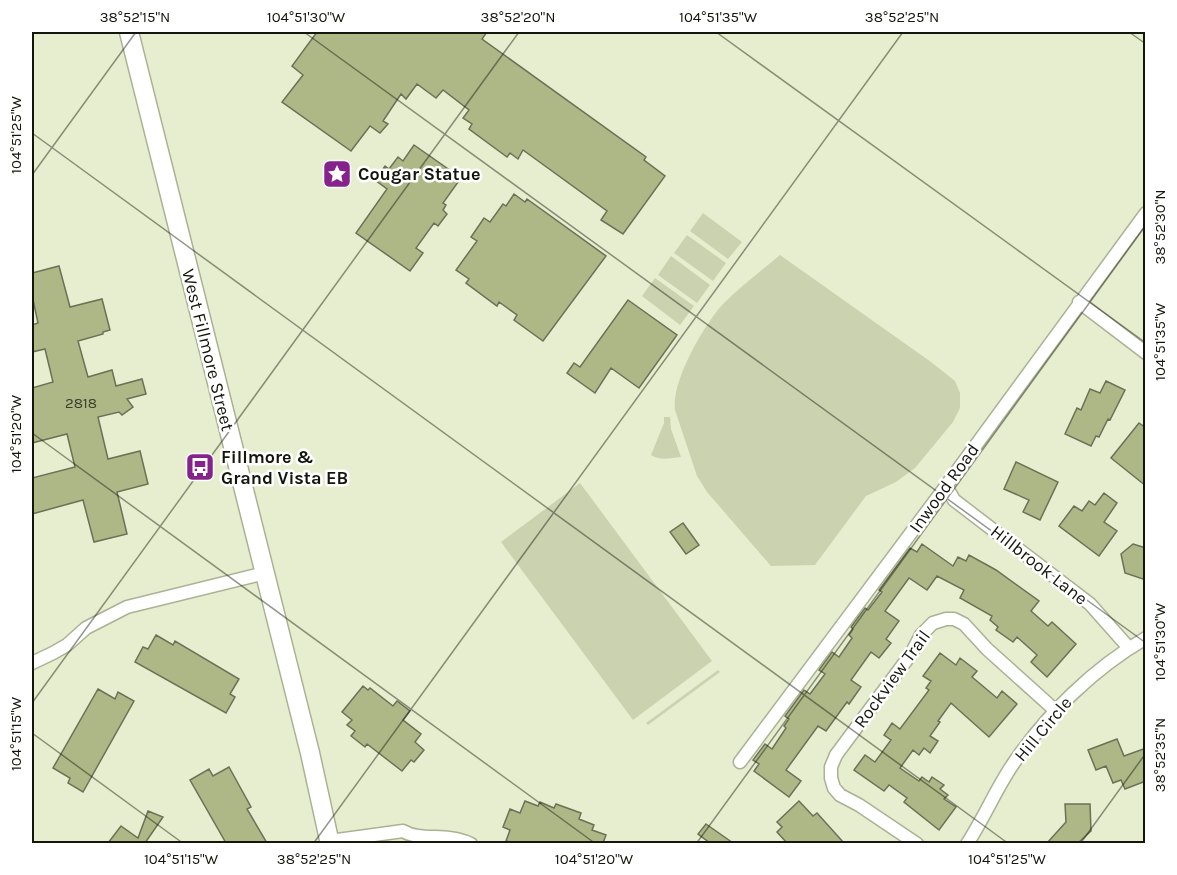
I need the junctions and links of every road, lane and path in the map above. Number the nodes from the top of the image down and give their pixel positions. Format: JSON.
{"nodes":[{"id":1,"x":129,"y":32,"type":"edge"},
{"id":2,"x":1146,"y":213,"type":"edge"},
{"id":3,"x":1079,"y":302,"type":"junction"},
{"id":4,"x":1146,"y":353,"type":"edge"},
{"id":5,"x":946,"y":486,"type":"junction"},
{"id":6,"x":265,"y":573,"type":"junction"},
{"id":7,"x":1146,"y":638,"type":"edge"},
{"id":8,"x":1129,"y":648,"type":"junction"},
{"id":9,"x":32,"y":663,"type":"edge"},
{"id":10,"x":1056,"y":711,"type":"junction"},
{"id":11,"x":740,"y":762,"type":"dead end"},
{"id":12,"x":409,"y":840,"type":"edge"},
{"id":13,"x":330,"y":842,"type":"edge"},
{"id":14,"x":471,"y":843,"type":"edge"},
{"id":15,"x":916,"y":843,"type":"edge"},
{"id":16,"x":967,"y":843,"type":"edge"}],
"edges":[{"from":1,"to":6,"type":"main road","name":"West Fillmore Street"},
{"from":2,"to":3,"type":"street","name":"Inwood Road"},
{"from":3,"to":4,"type":"street"},
{"from":3,"to":5,"type":"street","name":"Inwood Road"},
{"from":5,"to":8,"type":"street","name":"Hillbrook Lane"},
{"from":5,"to":11,"type":"street","name":"Inwood Road"},
{"from":6,"to":9,"type":"street"},
{"from":6,"to":13,"type":"main road","name":"West Fillmore Street"},
{"from":7,"to":8,"type":"street","name":"Hill Circle"},
{"from":8,"to":10,"type":"street","name":"Hill Circle"},
{"from":10,"to":15,"type":"street","name":"Rockview Trail"},
{"from":10,"to":16,"type":"street","name":"Hill Circle"},
{"from":12,"to":13,"type":"street"},
{"from":12,"to":14,"type":"street"}]}
